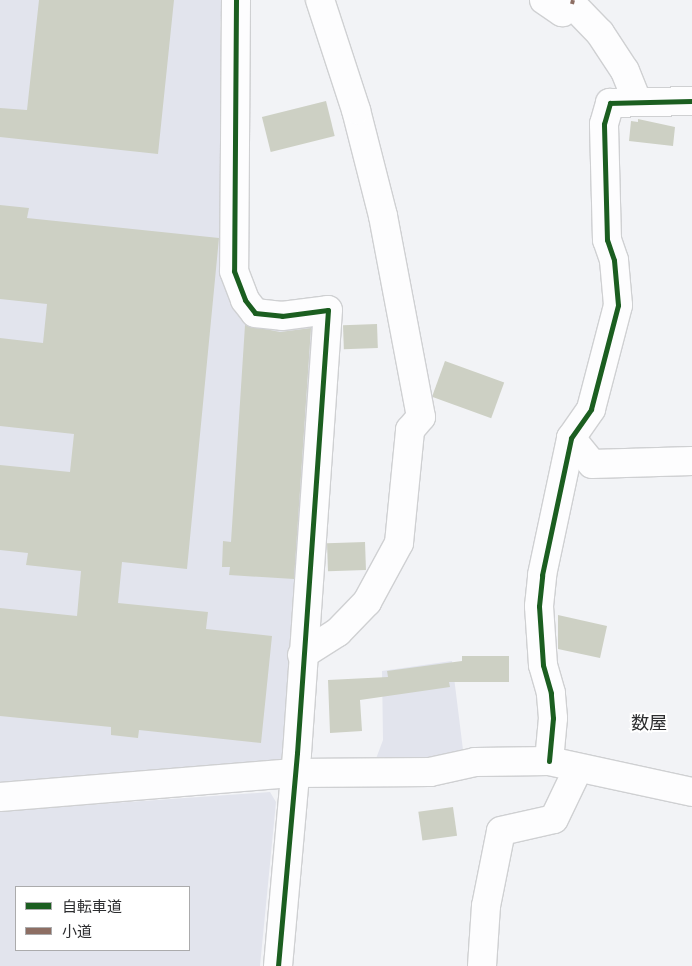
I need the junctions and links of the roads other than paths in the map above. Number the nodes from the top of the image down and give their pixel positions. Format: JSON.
{"nodes":[{"id":1,"x":236,"y":0,"type":"edge"},
{"id":2,"x":320,"y":0,"type":"edge"},
{"id":3,"x":544,"y":0,"type":"edge"},
{"id":4,"x":570,"y":2,"type":"edge"},
{"id":5,"x":637,"y":100,"type":"junction"},
{"id":6,"x":692,"y":101,"type":"edge"},
{"id":7,"x":571,"y":438,"type":"junction"},
{"id":8,"x":692,"y":461,"type":"edge"},
{"id":9,"x":302,"y":655,"type":"junction"},
{"id":10,"x":549,"y":761,"type":"junction"},
{"id":11,"x":578,"y":769,"type":"junction"},
{"id":12,"x":294,"y":773,"type":"junction"},
{"id":13,"x":692,"y":792,"type":"edge"},
{"id":14,"x":0,"y":797,"type":"edge"},
{"id":15,"x":278,"y":966,"type":"edge"},
{"id":16,"x":482,"y":966,"type":"edge"}],
"edges":[{"from":1,"to":9,"type":"street"},
{"from":2,"to":9,"type":"street"},
{"from":3,"to":4,"type":"street"},
{"from":4,"to":5,"type":"street"},
{"from":5,"to":6,"type":"street"},
{"from":5,"to":7,"type":"street"},
{"from":7,"to":8,"type":"street"},
{"from":7,"to":10,"type":"street"},
{"from":9,"to":12,"type":"street"},
{"from":10,"to":11,"type":"street"},
{"from":10,"to":12,"type":"street"},
{"from":11,"to":13,"type":"street"},
{"from":11,"to":16,"type":"street"},
{"from":12,"to":14,"type":"street"},
{"from":12,"to":15,"type":"street"}]}
